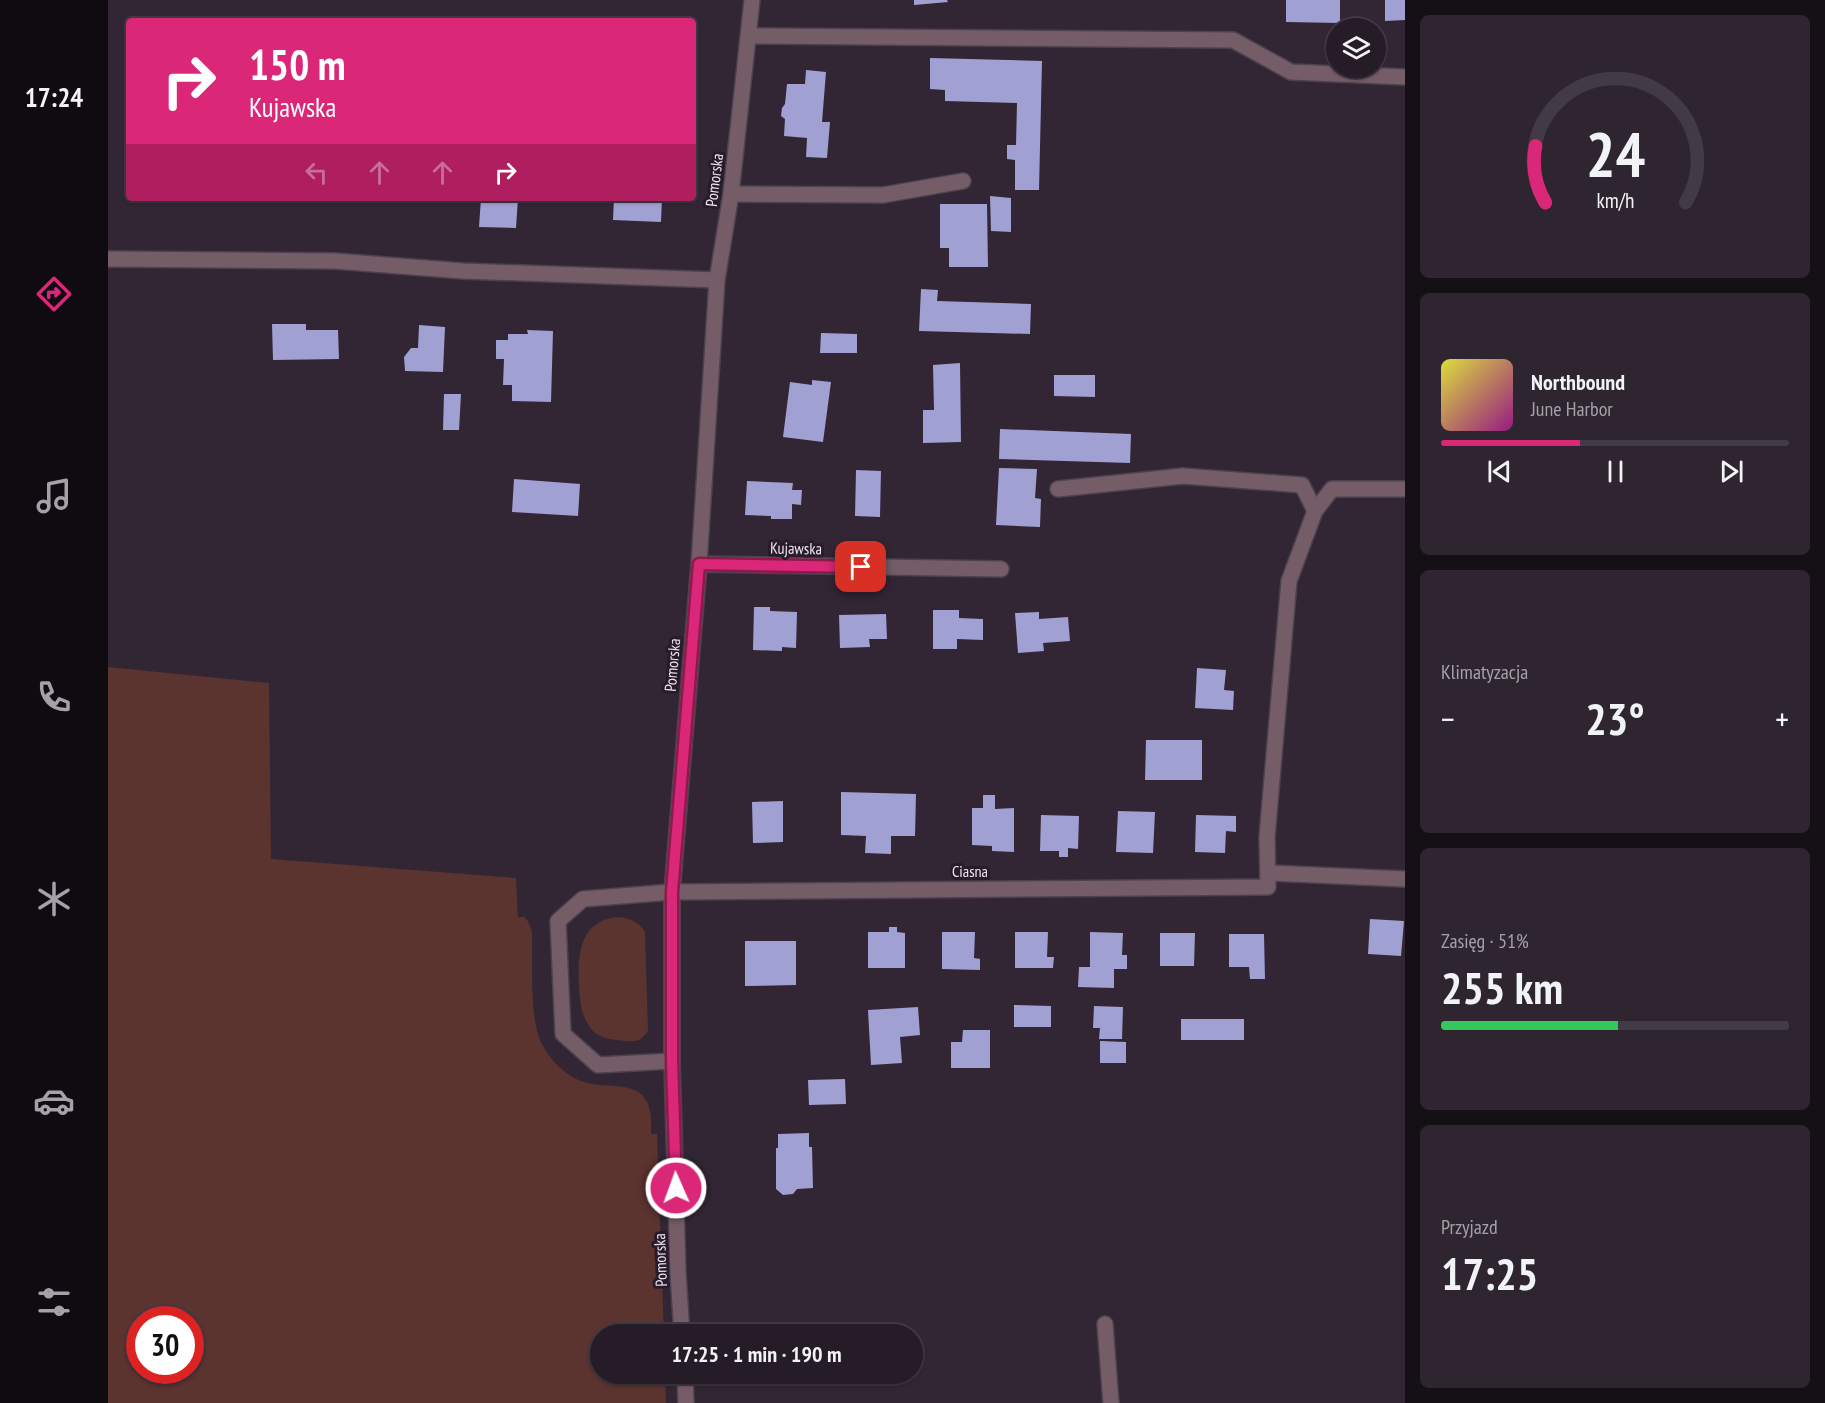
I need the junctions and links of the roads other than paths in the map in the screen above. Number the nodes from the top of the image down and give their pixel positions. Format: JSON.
{"nodes":[{"id":1,"x":752,"y":0,"type":"edge"},
{"id":2,"x":749,"y":36,"type":"junction"},
{"id":3,"x":1405,"y":77,"type":"edge"},
{"id":4,"x":963,"y":181,"type":"dead end"},
{"id":5,"x":731,"y":194,"type":"junction"},
{"id":6,"x":108,"y":260,"type":"edge"},
{"id":7,"x":717,"y":280,"type":"junction"},
{"id":8,"x":1058,"y":489,"type":"dead end"},
{"id":9,"x":1405,"y":489,"type":"edge"},
{"id":10,"x":1315,"y":511,"type":"junction"},
{"id":11,"x":699,"y":564,"type":"junction"},
{"id":12,"x":1001,"y":568,"type":"dead end"},
{"id":13,"x":1405,"y":879,"type":"edge"},
{"id":14,"x":1268,"y":880,"type":"junction"},
{"id":15,"x":672,"y":892,"type":"junction"},
{"id":16,"x":672,"y":1061,"type":"junction"},
{"id":17,"x":681,"y":1324,"type":"edge"},
{"id":18,"x":1105,"y":1324,"type":"dead end"},
{"id":19,"x":685,"y":1384,"type":"edge"},
{"id":20,"x":686,"y":1403,"type":"edge"},
{"id":21,"x":1111,"y":1403,"type":"edge"}],
"edges":[{"from":1,"to":2,"type":"street","name":"Pomorska"},
{"from":2,"to":3,"type":"street"},
{"from":2,"to":5,"type":"street","name":"Pomorska"},
{"from":4,"to":5,"type":"street"},
{"from":5,"to":7,"type":"street","name":"Pomorska"},
{"from":6,"to":7,"type":"street"},
{"from":7,"to":11,"type":"street","name":"Pomorska"},
{"from":8,"to":10,"type":"street"},
{"from":9,"to":10,"type":"street"},
{"from":10,"to":14,"type":"street"},
{"from":11,"to":12,"type":"street","name":"Kujawska"},
{"from":11,"to":15,"type":"street","name":"Pomorska"},
{"from":13,"to":14,"type":"street","name":"Ciasna"},
{"from":14,"to":15,"type":"street","name":"Ciasna"},
{"from":15,"to":16,"type":"street","name":"Pomorska"},
{"from":15,"to":16,"type":"street","name":"Ciasna"},
{"from":16,"to":17,"type":"street","name":"Pomorska"},
{"from":18,"to":21,"type":"street"},
{"from":19,"to":20,"type":"street"}]}
